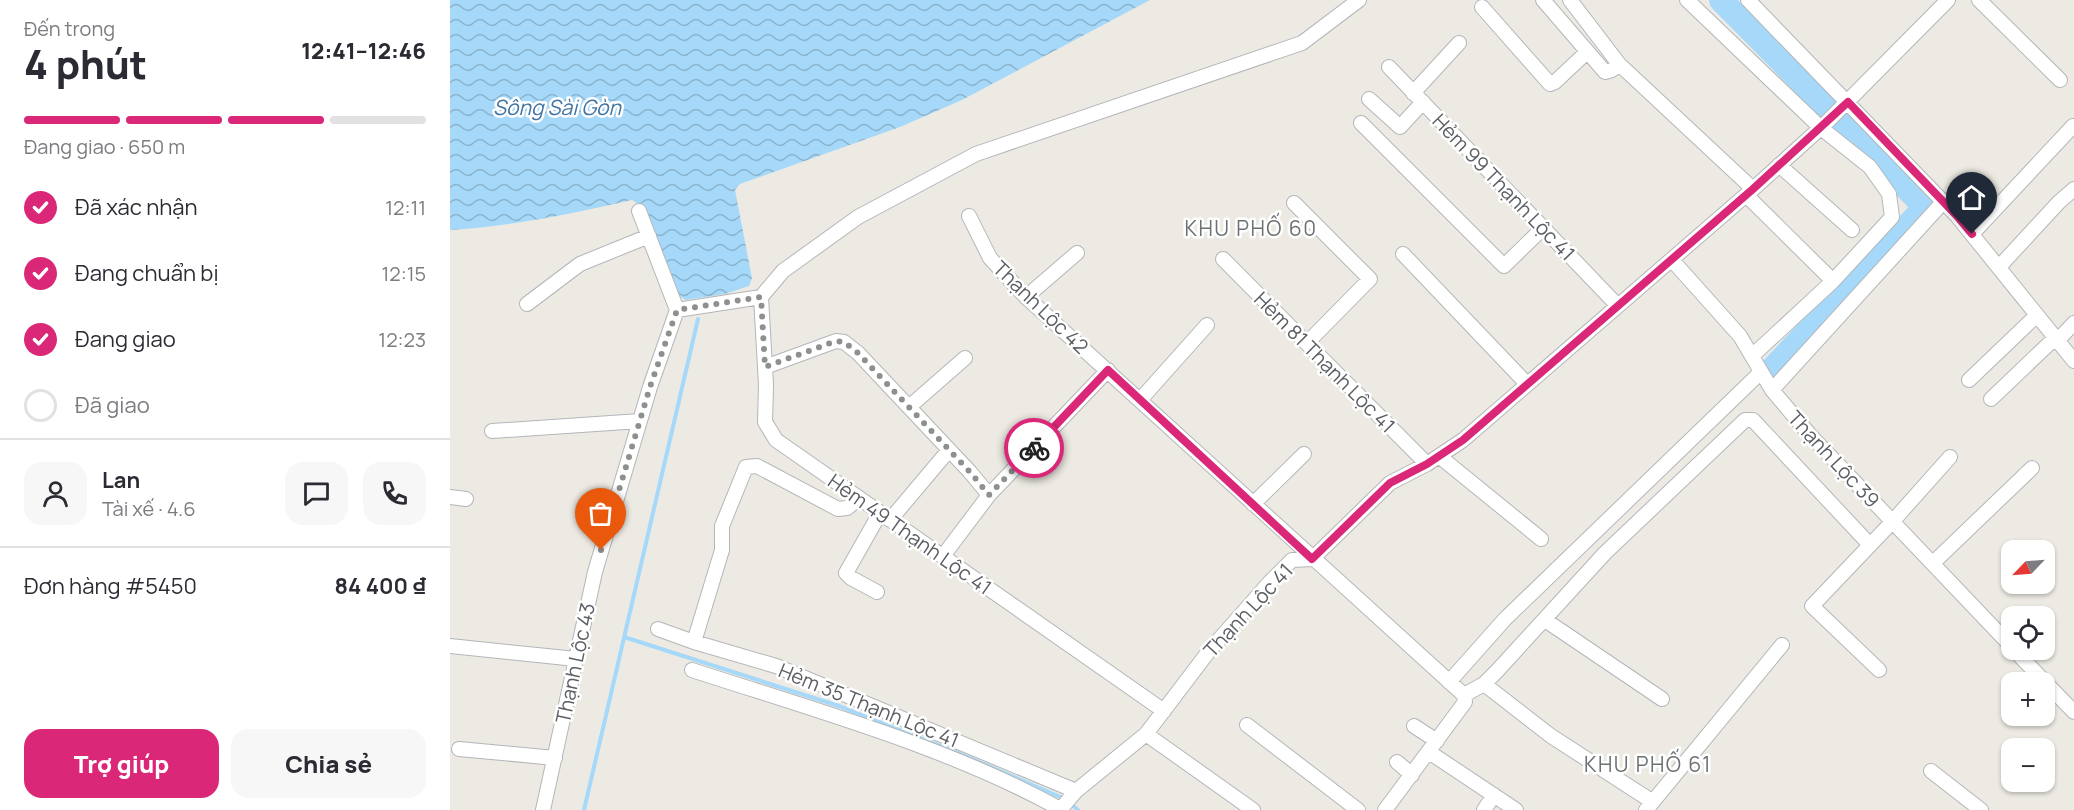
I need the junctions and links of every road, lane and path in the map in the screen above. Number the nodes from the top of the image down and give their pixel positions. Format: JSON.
{"nodes":[{"id":1,"x":1359,"y":0,"type":"edge"},
{"id":2,"x":1543,"y":0,"type":"edge"},
{"id":3,"x":1570,"y":0,"type":"edge"},
{"id":4,"x":1687,"y":0,"type":"edge"},
{"id":5,"x":1748,"y":0,"type":"edge"},
{"id":6,"x":1769,"y":0,"type":"edge"},
{"id":7,"x":1948,"y":0,"type":"edge"},
{"id":8,"x":1979,"y":0,"type":"edge"},
{"id":9,"x":1482,"y":7,"type":"dead end"},
{"id":10,"x":1759,"y":11,"type":"junction"},
{"id":11,"x":1459,"y":43,"type":"dead end"},
{"id":12,"x":1587,"y":52,"type":"junction"},
{"id":13,"x":1619,"y":64,"type":"junction"},
{"id":14,"x":1389,"y":68,"type":"dead end"},
{"id":15,"x":2060,"y":80,"type":"dead end"},
{"id":16,"x":1418,"y":97,"type":"junction"},
{"id":17,"x":1369,"y":99,"type":"dead end"},
{"id":18,"x":1848,"y":102,"type":"junction"},
{"id":19,"x":1361,"y":123,"type":"dead end"},
{"id":20,"x":1824,"y":126,"type":"junction"},
{"id":21,"x":2073,"y":126,"type":"edge"},
{"id":22,"x":1779,"y":165,"type":"junction"},
{"id":23,"x":2074,"y":189,"type":"edge"},
{"id":24,"x":1750,"y":192,"type":"junction"},
{"id":25,"x":1944,"y":201,"type":"junction"},
{"id":26,"x":1294,"y":203,"type":"dead end"},
{"id":27,"x":639,"y":211,"type":"dead end"},
{"id":28,"x":969,"y":216,"type":"dead end"},
{"id":29,"x":1543,"y":228,"type":"junction"},
{"id":30,"x":1852,"y":230,"type":"dead end"},
{"id":31,"x":1972,"y":234,"type":"junction"},
{"id":32,"x":649,"y":236,"type":"junction"},
{"id":33,"x":1077,"y":253,"type":"dead end"},
{"id":34,"x":1403,"y":254,"type":"dead end"},
{"id":35,"x":1223,"y":260,"type":"dead end"},
{"id":36,"x":1672,"y":260,"type":"junction"},
{"id":37,"x":1999,"y":267,"type":"junction"},
{"id":38,"x":1833,"y":281,"type":"junction"},
{"id":39,"x":761,"y":297,"type":"junction"},
{"id":40,"x":1026,"y":297,"type":"junction"},
{"id":41,"x":527,"y":304,"type":"dead end"},
{"id":42,"x":1618,"y":306,"type":"junction"},
{"id":43,"x":677,"y":310,"type":"junction"},
{"id":44,"x":2037,"y":315,"type":"junction"},
{"id":45,"x":2074,"y":323,"type":"edge"},
{"id":46,"x":1207,"y":325,"type":"dead end"},
{"id":47,"x":2056,"y":339,"type":"junction"},
{"id":48,"x":1307,"y":343,"type":"junction"},
{"id":49,"x":1752,"y":356,"type":"junction"},
{"id":50,"x":965,"y":358,"type":"dead end"},
{"id":51,"x":2074,"y":361,"type":"edge"},
{"id":52,"x":765,"y":367,"type":"junction"},
{"id":53,"x":1108,"y":370,"type":"junction"},
{"id":54,"x":1761,"y":372,"type":"junction"},
{"id":55,"x":1969,"y":380,"type":"dead end"},
{"id":56,"x":1527,"y":384,"type":"junction"},
{"id":57,"x":1772,"y":390,"type":"junction"},
{"id":58,"x":1991,"y":399,"type":"dead end"},
{"id":59,"x":1140,"y":400,"type":"junction"},
{"id":60,"x":909,"y":407,"type":"junction"},
{"id":61,"x":640,"y":421,"type":"junction"},
{"id":62,"x":492,"y":431,"type":"dead end"},
{"id":63,"x":949,"y":450,"type":"junction"},
{"id":64,"x":1304,"y":454,"type":"dead end"},
{"id":65,"x":1950,"y":457,"type":"dead end"},
{"id":66,"x":1433,"y":460,"type":"junction"},
{"id":67,"x":2032,"y":468,"type":"dead end"},
{"id":68,"x":989,"y":495,"type":"junction"},
{"id":69,"x":450,"y":497,"type":"edge"},
{"id":70,"x":859,"y":498,"type":"junction"},
{"id":71,"x":466,"y":499,"type":"dead end"},
{"id":72,"x":1252,"y":504,"type":"junction"},
{"id":73,"x":885,"y":516,"type":"junction"},
{"id":74,"x":1893,"y":521,"type":"junction"},
{"id":75,"x":1541,"y":539,"type":"dead end"},
{"id":76,"x":1870,"y":545,"type":"junction"},
{"id":77,"x":943,"y":556,"type":"junction"},
{"id":78,"x":1312,"y":559,"type":"junction"},
{"id":79,"x":1933,"y":563,"type":"junction"},
{"id":80,"x":877,"y":592,"type":"dead end"},
{"id":81,"x":1545,"y":620,"type":"junction"},
{"id":82,"x":658,"y":629,"type":"dead end"},
{"id":83,"x":2001,"y":635,"type":"edge"},
{"id":84,"x":694,"y":642,"type":"junction"},
{"id":85,"x":1782,"y":645,"type":"dead end"},
{"id":86,"x":450,"y":646,"type":"edge"},
{"id":87,"x":576,"y":659,"type":"junction"},
{"id":88,"x":2024,"y":660,"type":"edge"},
{"id":89,"x":692,"y":670,"type":"dead end"},
{"id":90,"x":1879,"y":670,"type":"dead end"},
{"id":91,"x":1449,"y":682,"type":"junction"},
{"id":92,"x":1484,"y":684,"type":"junction"},
{"id":93,"x":1464,"y":695,"type":"junction"},
{"id":94,"x":1662,"y":699,"type":"dead end"},
{"id":95,"x":1164,"y":711,"type":"junction"},
{"id":96,"x":2074,"y":712,"type":"edge"},
{"id":97,"x":1247,"y":725,"type":"dead end"},
{"id":98,"x":1414,"y":726,"type":"dead end"},
{"id":99,"x":1146,"y":734,"type":"junction"},
{"id":100,"x":1433,"y":747,"type":"junction"},
{"id":101,"x":459,"y":749,"type":"dead end"},
{"id":102,"x":555,"y":758,"type":"junction"},
{"id":103,"x":1397,"y":762,"type":"dead end"},
{"id":104,"x":1931,"y":771,"type":"dead end"},
{"id":105,"x":1412,"y":775,"type":"junction"},
{"id":106,"x":1076,"y":790,"type":"junction"},
{"id":107,"x":1494,"y":795,"type":"junction"},
{"id":108,"x":1650,"y":806,"type":"edge"},
{"id":109,"x":543,"y":810,"type":"edge"},
{"id":110,"x":1061,"y":810,"type":"edge"},
{"id":111,"x":1253,"y":810,"type":"edge"},
{"id":112,"x":1358,"y":810,"type":"edge"},
{"id":113,"x":1385,"y":810,"type":"edge"},
{"id":114,"x":1484,"y":810,"type":"edge"},
{"id":115,"x":1516,"y":810,"type":"edge"},
{"id":116,"x":1981,"y":810,"type":"edge"}],
"edges":[{"from":1,"to":39,"type":"street"},
{"from":2,"to":12,"type":"street"},
{"from":3,"to":13,"type":"street"},
{"from":4,"to":20,"type":"street"},
{"from":5,"to":10,"type":"street"},
{"from":6,"to":10,"type":"street"},
{"from":7,"to":18,"type":"street","name":"Thạnh Lộc 41"},
{"from":8,"to":15,"type":"street"},
{"from":9,"to":12,"type":"street"},
{"from":10,"to":18,"type":"street"},
{"from":11,"to":16,"type":"street"},
{"from":12,"to":13,"type":"street"},
{"from":13,"to":24,"type":"street"},
{"from":14,"to":16,"type":"street","name":"Hẻm 99 Thạnh Lộc 41"},
{"from":16,"to":17,"type":"street"},
{"from":16,"to":29,"type":"street","name":"Hẻm 99 Thạnh Lộc 41"},
{"from":18,"to":20,"type":"street","name":"Thạnh Lộc 41"},
{"from":18,"to":25,"type":"street"},
{"from":19,"to":29,"type":"street"},
{"from":20,"to":22,"type":"street","name":"Thạnh Lộc 41"},
{"from":20,"to":38,"type":"street"},
{"from":21,"to":31,"type":"street"},
{"from":22,"to":24,"type":"street","name":"Thạnh Lộc 41"},
{"from":22,"to":30,"type":"street"},
{"from":23,"to":37,"type":"street"},
{"from":24,"to":36,"type":"street","name":"Thạnh Lộc 41"},
{"from":24,"to":38,"type":"street"},
{"from":25,"to":31,"type":"street"},
{"from":25,"to":57,"type":"street"},
{"from":26,"to":48,"type":"street"},
{"from":27,"to":32,"type":"street"},
{"from":28,"to":40,"type":"street","name":"Thạnh Lộc 42"},
{"from":29,"to":42,"type":"street","name":"Hẻm 99 Thạnh Lộc 41"},
{"from":31,"to":37,"type":"street"},
{"from":32,"to":41,"type":"street"},
{"from":32,"to":43,"type":"street"},
{"from":33,"to":40,"type":"street"},
{"from":34,"to":56,"type":"street"},
{"from":35,"to":48,"type":"street","name":"Hẻm 81 Thạnh Lộc 41"},
{"from":36,"to":42,"type":"street","name":"Thạnh Lộc 41"},
{"from":36,"to":49,"type":"street","name":"Thạnh Lộc 39"},
{"from":37,"to":44,"type":"street"},
{"from":38,"to":49,"type":"street"},
{"from":39,"to":43,"type":"street"},
{"from":39,"to":52,"type":"street","name":"Hẻm 49 Thạnh Lộc 41"},
{"from":40,"to":53,"type":"street","name":"Thạnh Lộc 42"},
{"from":42,"to":56,"type":"street","name":"Thạnh Lộc 41"},
{"from":43,"to":61,"type":"street","name":"Thạnh Lộc 43"},
{"from":44,"to":47,"type":"street"},
{"from":44,"to":55,"type":"street"},
{"from":45,"to":47,"type":"street"},
{"from":46,"to":59,"type":"street"},
{"from":47,"to":51,"type":"street"},
{"from":47,"to":58,"type":"street"},
{"from":48,"to":66,"type":"street","name":"Hẻm 81 Thạnh Lộc 41"},
{"from":49,"to":54,"type":"street","name":"Thạnh Lộc 39"},
{"from":50,"to":60,"type":"street"},
{"from":52,"to":60,"type":"street"},
{"from":52,"to":70,"type":"street","name":"Hẻm 49 Thạnh Lộc 41"},
{"from":53,"to":59,"type":"street","name":"Thạnh Lộc 42"},
{"from":53,"to":68,"type":"street"},
{"from":54,"to":57,"type":"street","name":"Thạnh Lộc 39"},
{"from":54,"to":91,"type":"street"},
{"from":56,"to":66,"type":"street","name":"Thạnh Lộc 41"},
{"from":57,"to":74,"type":"street","name":"Thạnh Lộc 39"},
{"from":59,"to":72,"type":"street","name":"Thạnh Lộc 42"},
{"from":60,"to":63,"type":"street"},
{"from":61,"to":62,"type":"street"},
{"from":61,"to":87,"type":"street","name":"Thạnh Lộc 43"},
{"from":63,"to":68,"type":"street"},
{"from":63,"to":73,"type":"street"},
{"from":64,"to":72,"type":"street"},
{"from":65,"to":74,"type":"street"},
{"from":66,"to":75,"type":"street","name":"Hẻm 81 Thạnh Lộc 41"},
{"from":66,"to":78,"type":"street","name":"Thạnh Lộc 41"},
{"from":67,"to":79,"type":"street"},
{"from":68,"to":77,"type":"street"},
{"from":69,"to":71,"type":"street"},
{"from":70,"to":73,"type":"street","name":"Hẻm 49 Thạnh Lộc 41"},
{"from":70,"to":84,"type":"street"},
{"from":72,"to":78,"type":"street","name":"Thạnh Lộc 42"},
{"from":73,"to":77,"type":"street","name":"Hẻm 49 Thạnh Lộc 41"},
{"from":73,"to":80,"type":"street"},
{"from":74,"to":76,"type":"street"},
{"from":74,"to":79,"type":"street","name":"Thạnh Lộc 39"},
{"from":76,"to":81,"type":"street"},
{"from":76,"to":90,"type":"street"},
{"from":77,"to":95,"type":"street","name":"Hẻm 49 Thạnh Lộc 41"},
{"from":78,"to":91,"type":"street","name":"Thạnh Lộc 42"},
{"from":78,"to":95,"type":"street","name":"Thạnh Lộc 41"},
{"from":79,"to":83,"type":"street","name":"Thạnh Lộc 39"},
{"from":81,"to":92,"type":"street"},
{"from":81,"to":94,"type":"street"},
{"from":82,"to":84,"type":"street","name":"Hẻm 35 Thạnh Lộc 41"},
{"from":84,"to":106,"type":"street","name":"Hẻm 35 Thạnh Lộc 41"},
{"from":85,"to":108,"type":"street"},
{"from":86,"to":87,"type":"street"},
{"from":87,"to":102,"type":"street","name":"Thạnh Lộc 43"},
{"from":88,"to":96,"type":"street","name":"Thạnh Lộc 39"},
{"from":89,"to":110,"type":"street"},
{"from":91,"to":93,"type":"street","name":"Thạnh Lộc 42"},
{"from":92,"to":93,"type":"street"},
{"from":92,"to":108,"type":"street"},
{"from":93,"to":100,"type":"street"},
{"from":95,"to":99,"type":"street","name":"Thạnh Lộc 41"},
{"from":97,"to":112,"type":"street"},
{"from":98,"to":100,"type":"street"},
{"from":99,"to":106,"type":"street","name":"Thạnh Lộc 41"},
{"from":99,"to":111,"type":"street"},
{"from":100,"to":105,"type":"street"},
{"from":100,"to":107,"type":"street"},
{"from":101,"to":102,"type":"street"},
{"from":102,"to":109,"type":"street","name":"Thạnh Lộc 43"},
{"from":103,"to":105,"type":"street"},
{"from":104,"to":116,"type":"street"},
{"from":105,"to":113,"type":"street"},
{"from":106,"to":110,"type":"street","name":"Thạnh Lộc 41"},
{"from":107,"to":114,"type":"street"},
{"from":107,"to":115,"type":"street"}]}
